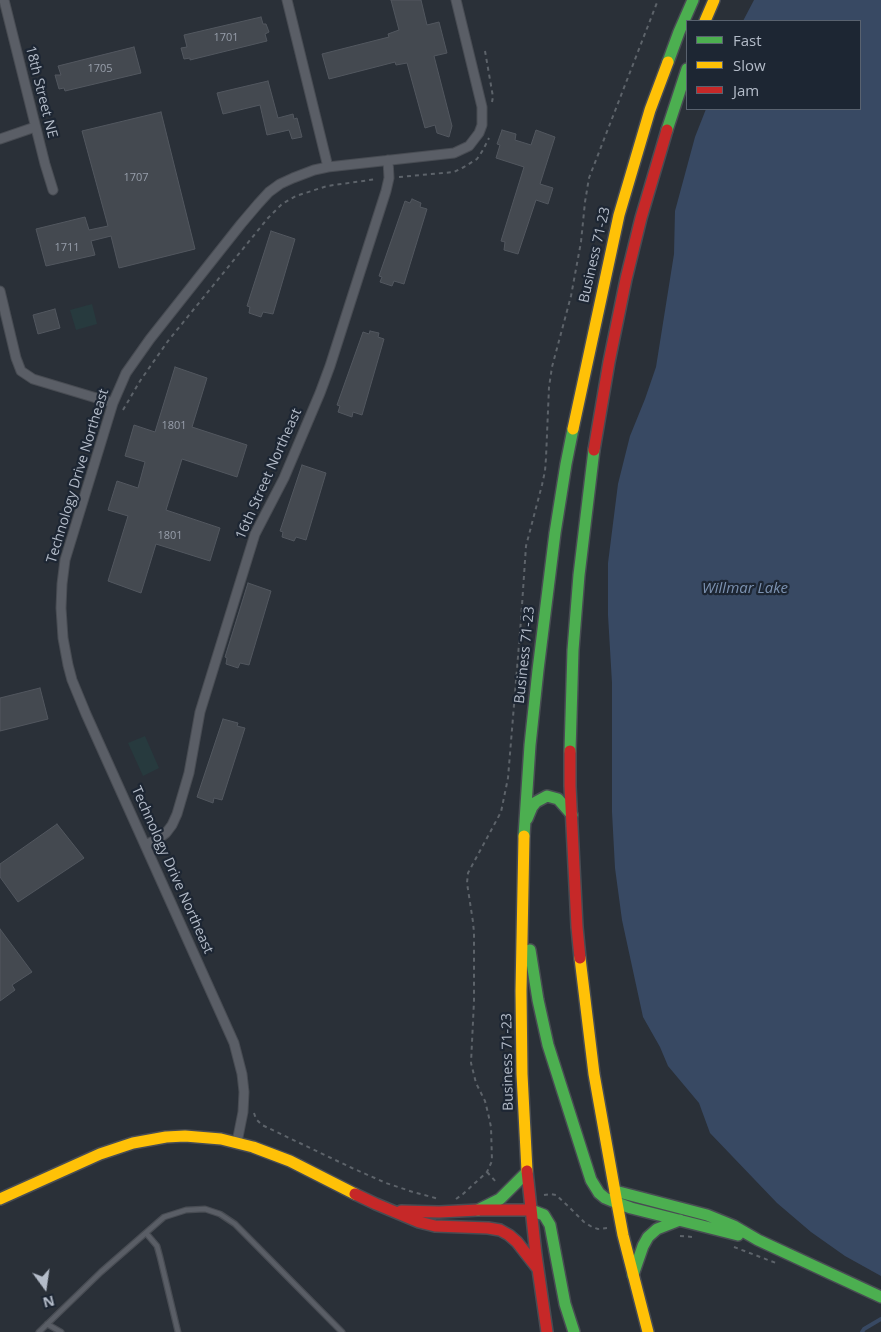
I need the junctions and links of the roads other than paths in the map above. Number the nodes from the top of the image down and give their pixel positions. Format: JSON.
{"nodes":[{"id":1,"x":4,"y":0,"type":"edge"},
{"id":2,"x":287,"y":0,"type":"edge"},
{"id":3,"x":456,"y":0,"type":"edge"},
{"id":4,"x":693,"y":0,"type":"edge"},
{"id":5,"x":714,"y":0,"type":"edge"},
{"id":6,"x":705,"y":20,"type":"edge"},
{"id":7,"x":686,"y":72,"type":"edge"},
{"id":8,"x":35,"y":126,"type":"junction"},
{"id":9,"x":0,"y":139,"type":"edge"},
{"id":10,"x":388,"y":160,"type":"junction"},
{"id":11,"x":328,"y":167,"type":"junction"},
{"id":12,"x":53,"y":190,"type":"dead end"},
{"id":13,"x":0,"y":291,"type":"edge"},
{"id":14,"x":113,"y":403,"type":"junction"},
{"id":15,"x":572,"y":815,"type":"junction"},
{"id":16,"x":524,"y":826,"type":"junction"},
{"id":17,"x":145,"y":845,"type":"junction"},
{"id":18,"x":523,"y":866,"type":"junction"},
{"id":19,"x":237,"y":1142,"type":"junction"},
{"id":20,"x":527,"y":1172,"type":"junction"},
{"id":21,"x":615,"y":1190,"type":"junction"},
{"id":22,"x":0,"y":1199,"type":"edge"},
{"id":23,"x":617,"y":1204,"type":"junction"},
{"id":24,"x":478,"y":1210,"type":"junction"},
{"id":25,"x":531,"y":1210,"type":"junction"},
{"id":26,"x":391,"y":1211,"type":"junction"},
{"id":27,"x":680,"y":1220,"type":"junction"},
{"id":28,"x":146,"y":1232,"type":"junction"},
{"id":29,"x":758,"y":1240,"type":"junction"},
{"id":30,"x":538,"y":1269,"type":"junction"},
{"id":31,"x":633,"y":1275,"type":"junction"},
{"id":32,"x":881,"y":1297,"type":"edge"},
{"id":33,"x":47,"y":1324,"type":"junction"},
{"id":34,"x":39,"y":1332,"type":"edge"},
{"id":35,"x":61,"y":1332,"type":"edge"},
{"id":36,"x":178,"y":1332,"type":"edge"},
{"id":37,"x":342,"y":1332,"type":"edge"},
{"id":38,"x":547,"y":1332,"type":"edge"},
{"id":39,"x":574,"y":1332,"type":"edge"},
{"id":40,"x":648,"y":1332,"type":"edge"}],
"edges":[{"from":1,"to":8,"type":"street","name":"18th Street NE"},
{"from":2,"to":11,"type":"street"},
{"from":3,"to":10,"type":"street","name":"Technology Drive Northeast"},
{"from":4,"to":16,"type":"main road","name":"Business 71-23"},
{"from":5,"to":6,"type":"main road"},
{"from":7,"to":15,"type":"main road"},
{"from":8,"to":9,"type":"street"},
{"from":8,"to":12,"type":"street","name":"18th Street NE"},
{"from":10,"to":11,"type":"street","name":"Technology Drive Northeast"},
{"from":10,"to":17,"type":"street","name":"16th Street Northeast"},
{"from":11,"to":14,"type":"street","name":"Technology Drive Northeast"},
{"from":13,"to":14,"type":"street"},
{"from":14,"to":17,"type":"street","name":"Technology Drive Northeast"},
{"from":15,"to":16,"type":"main road"},
{"from":15,"to":21,"type":"main road"},
{"from":16,"to":18,"type":"main road","name":"Business 71-23"},
{"from":17,"to":19,"type":"street","name":"Technology Drive Northeast"},
{"from":18,"to":20,"type":"main road","name":"Business 71-23"},
{"from":18,"to":23,"type":"main road"},
{"from":19,"to":22,"type":"main road"},
{"from":19,"to":26,"type":"main road"},
{"from":20,"to":24,"type":"main road"},
{"from":20,"to":25,"type":"main road","name":"Business 71-23"},
{"from":21,"to":23,"type":"main road"},
{"from":21,"to":29,"type":"main road"},
{"from":23,"to":27,"type":"main road"},
{"from":23,"to":31,"type":"main road"},
{"from":24,"to":25,"type":"main road"},
{"from":24,"to":26,"type":"main road"},
{"from":25,"to":30,"type":"main road","name":"Business 71-23"},
{"from":25,"to":39,"type":"main road"},
{"from":26,"to":30,"type":"main road"},
{"from":27,"to":29,"type":"main road"},
{"from":27,"to":31,"type":"main road"},
{"from":28,"to":33,"type":"lane"},
{"from":28,"to":36,"type":"lane"},
{"from":28,"to":37,"type":"lane"},
{"from":29,"to":32,"type":"main road"},
{"from":30,"to":38,"type":"main road","name":"Business 71-23"},
{"from":31,"to":40,"type":"main road"},
{"from":33,"to":34,"type":"lane"},
{"from":33,"to":35,"type":"lane"}]}
